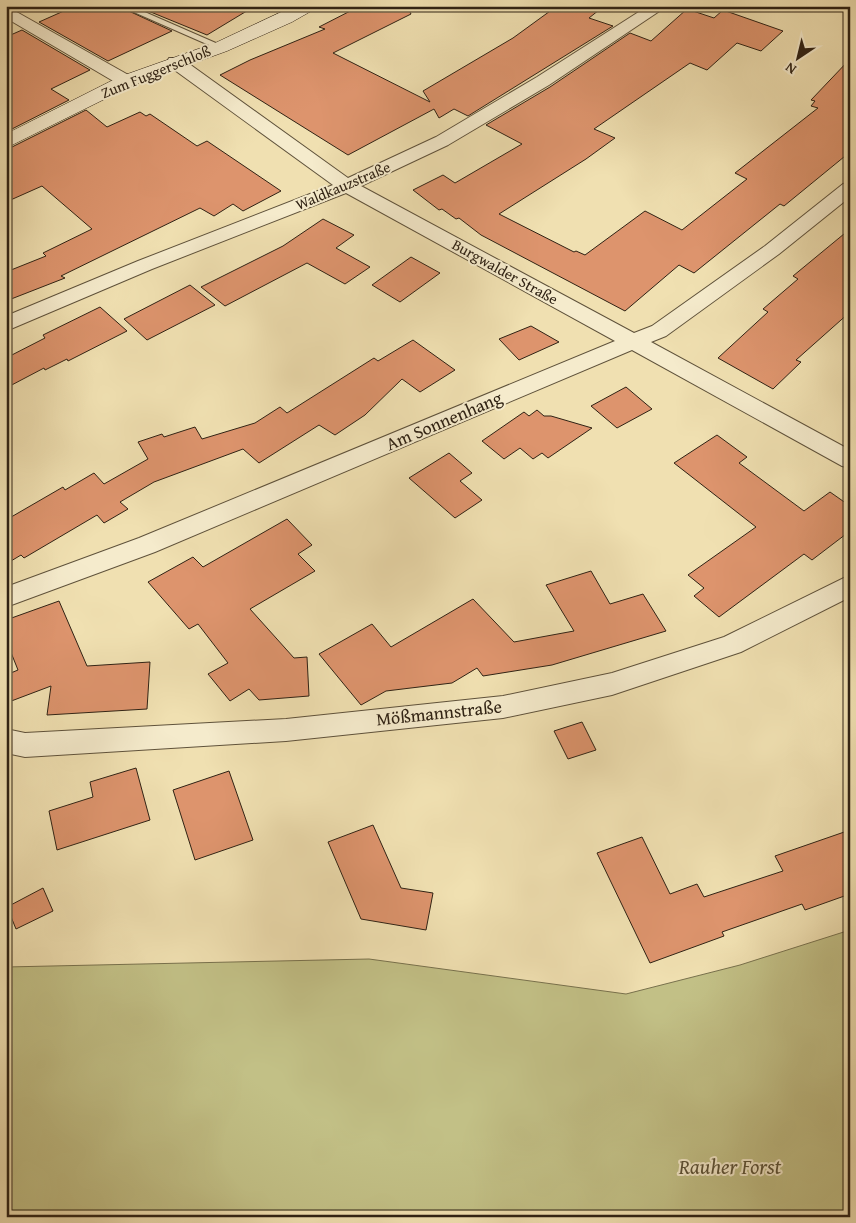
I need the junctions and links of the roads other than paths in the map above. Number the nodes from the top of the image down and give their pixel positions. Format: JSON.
{"nodes":[{"id":1,"x":124,"y":6,"type":"edge"},
{"id":2,"x":307,"y":6,"type":"edge"},
{"id":3,"x":659,"y":6,"type":"edge"},
{"id":4,"x":6,"y":11,"type":"edge"},
{"id":5,"x":221,"y":47,"type":"junction"},
{"id":6,"x":175,"y":62,"type":"junction"},
{"id":7,"x":126,"y":81,"type":"junction"},
{"id":8,"x":6,"y":142,"type":"edge"},
{"id":9,"x":347,"y":186,"type":"junction"},
{"id":10,"x":850,"y":188,"type":"edge"},
{"id":11,"x":6,"y":324,"type":"edge"},
{"id":12,"x":633,"y":342,"type":"junction"},
{"id":13,"x":850,"y":460,"type":"edge"},
{"id":14,"x":850,"y":585,"type":"edge"},
{"id":15,"x":6,"y":597,"type":"edge"},
{"id":16,"x":6,"y":741,"type":"edge"}],
"edges":[{"from":1,"to":5,"type":"lane"},
{"from":2,"to":5,"type":"street","name":"Zum Fuggerschloß"},
{"from":3,"to":9,"type":"street","name":"Waldkauzstraße"},
{"from":4,"to":7,"type":"street"},
{"from":5,"to":6,"type":"street","name":"Zum Fuggerschloß"},
{"from":6,"to":7,"type":"street","name":"Zum Fuggerschloß"},
{"from":6,"to":9,"type":"street","name":"Burgwalder Straße"},
{"from":7,"to":8,"type":"street","name":"Zum Fuggerschloß"},
{"from":9,"to":11,"type":"street","name":"Waldkauzstraße"},
{"from":9,"to":12,"type":"street","name":"Burgwalder Straße"},
{"from":10,"to":12,"type":"street","name":"Am Sonnenhang"},
{"from":12,"to":13,"type":"street","name":"Burgwalder Straße"},
{"from":12,"to":15,"type":"street","name":"Am Sonnenhang"},
{"from":14,"to":16,"type":"street","name":"Mößmannstraße"}]}
